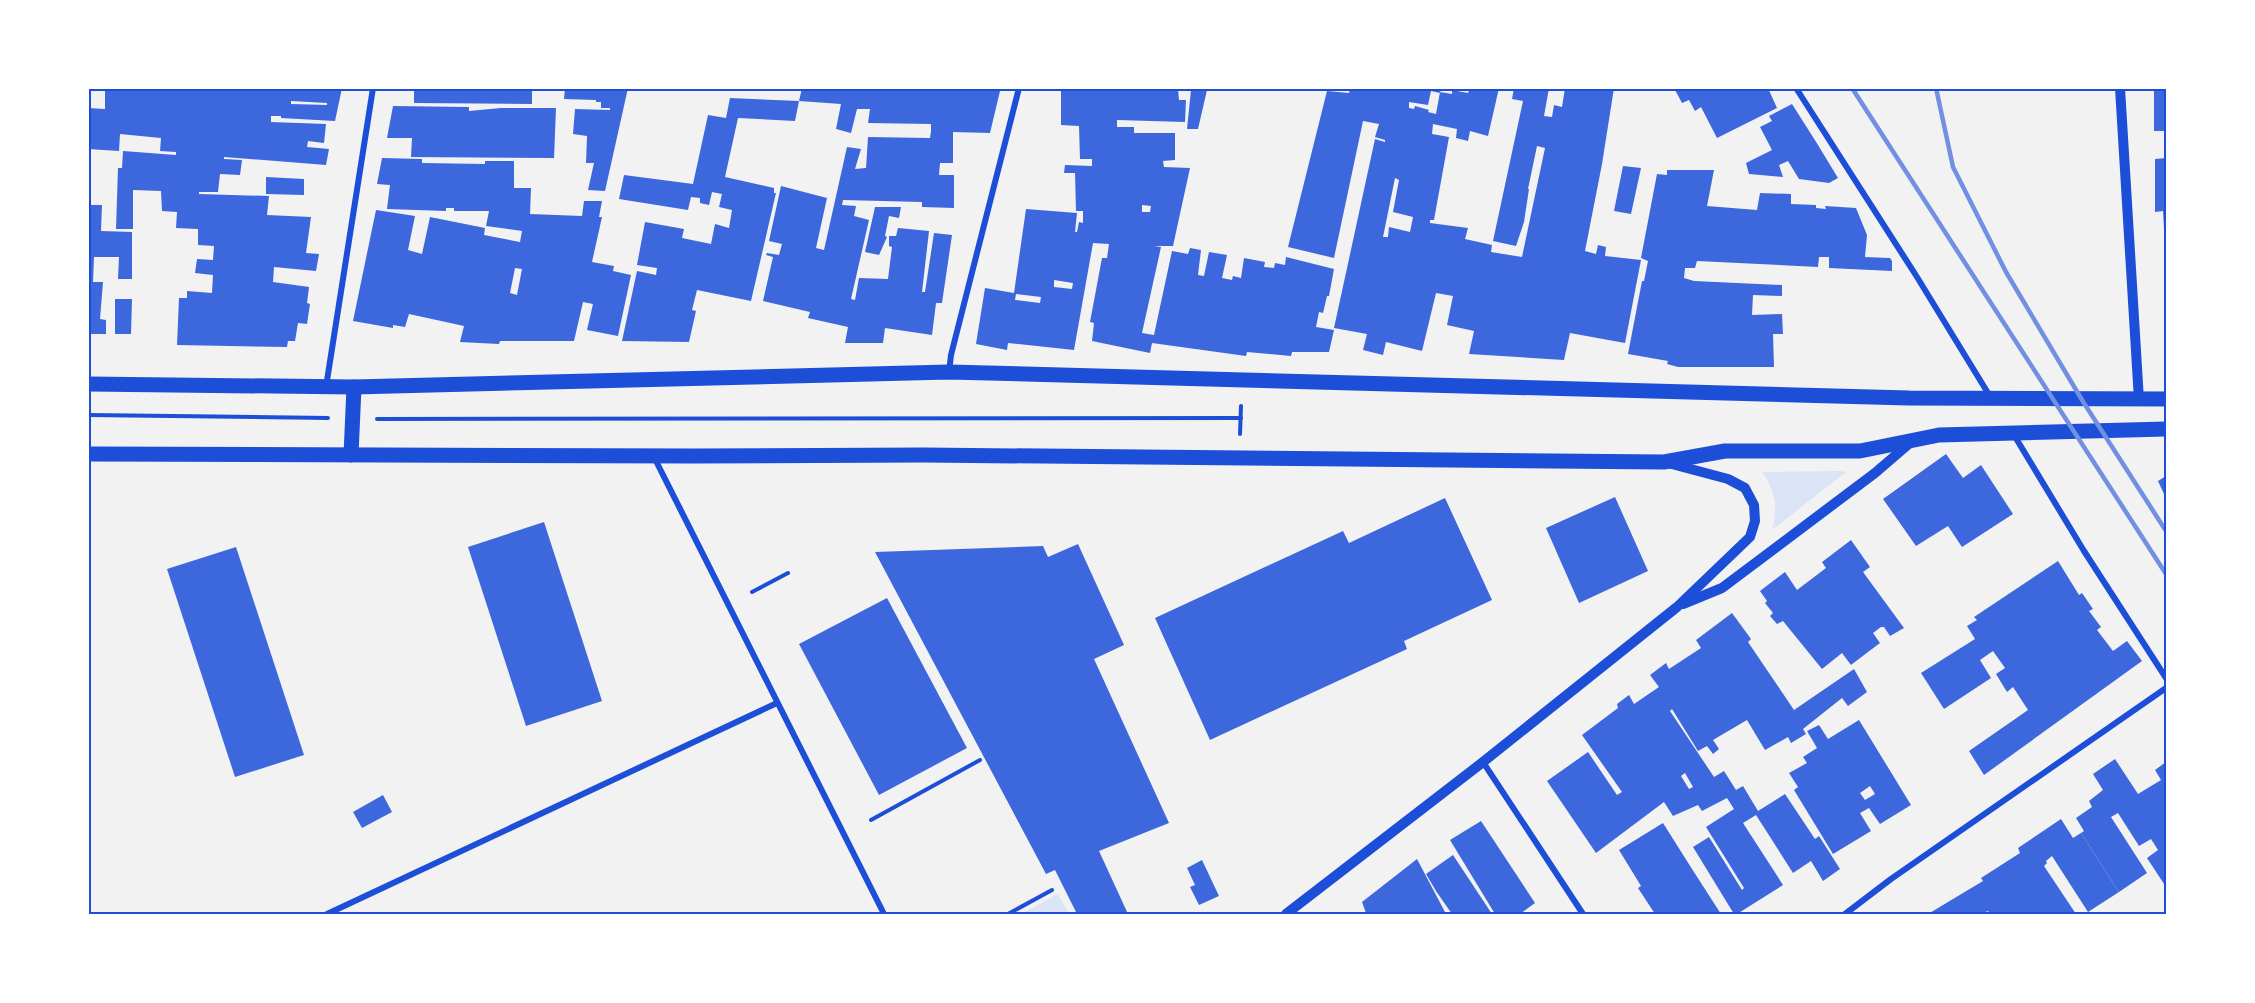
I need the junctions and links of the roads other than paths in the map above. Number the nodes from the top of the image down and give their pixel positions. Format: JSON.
{"nodes":[{"id":1,"x":373,"y":88,"type":"edge"},
{"id":2,"x":1019,"y":88,"type":"edge"},
{"id":3,"x":1796,"y":88,"type":"edge"},
{"id":4,"x":2120,"y":88,"type":"edge"},
{"id":5,"x":949,"y":372,"type":"junction"},
{"id":6,"x":88,"y":384,"type":"edge"},
{"id":7,"x":326,"y":387,"type":"junction"},
{"id":8,"x":354,"y":387,"type":"junction"},
{"id":9,"x":1991,"y":398,"type":"junction"},
{"id":10,"x":2166,"y":399,"type":"edge"},
{"id":11,"x":2139,"y":400,"type":"junction"},
{"id":12,"x":2166,"y":429,"type":"edge"},
{"id":13,"x":2012,"y":432,"type":"junction"},
{"id":14,"x":1914,"y":440,"type":"junction"},
{"id":15,"x":88,"y":453,"type":"edge"},
{"id":16,"x":351,"y":455,"type":"junction"},
{"id":17,"x":654,"y":456,"type":"junction"},
{"id":18,"x":1664,"y":462,"type":"junction"},
{"id":19,"x":1677,"y":607,"type":"junction"},
{"id":20,"x":2166,"y":678,"type":"edge"},
{"id":21,"x":2166,"y":688,"type":"edge"},
{"id":22,"x":777,"y":703,"type":"junction"},
{"id":23,"x":1483,"y":762,"type":"junction"},
{"id":24,"x":327,"y":915,"type":"edge"},
{"id":25,"x":884,"y":915,"type":"edge"},
{"id":26,"x":1286,"y":915,"type":"edge"},
{"id":27,"x":1583,"y":915,"type":"edge"},
{"id":28,"x":1845,"y":915,"type":"edge"}],
"edges":[{"from":1,"to":7,"type":"street"},
{"from":2,"to":5,"type":"street"},
{"from":3,"to":9,"type":"street"},
{"from":4,"to":11,"type":"street"},
{"from":5,"to":8,"type":"main road"},
{"from":5,"to":9,"type":"main road"},
{"from":6,"to":7,"type":"main road"},
{"from":7,"to":8,"type":"main road"},
{"from":8,"to":16,"type":"main road"},
{"from":9,"to":11,"type":"main road"},
{"from":10,"to":11,"type":"main road"},
{"from":12,"to":13,"type":"main road"},
{"from":13,"to":14,"type":"main road"},
{"from":13,"to":20,"type":"street"},
{"from":14,"to":18,"type":"main road"},
{"from":14,"to":19,"type":"street"},
{"from":15,"to":16,"type":"main road"},
{"from":16,"to":17,"type":"main road"},
{"from":17,"to":18,"type":"main road"},
{"from":17,"to":22,"type":"street"},
{"from":18,"to":19,"type":"street"},
{"from":19,"to":23,"type":"street"},
{"from":21,"to":28,"type":"street"},
{"from":22,"to":24,"type":"street"},
{"from":22,"to":25,"type":"street"},
{"from":23,"to":26,"type":"street"},
{"from":23,"to":27,"type":"street"}]}
